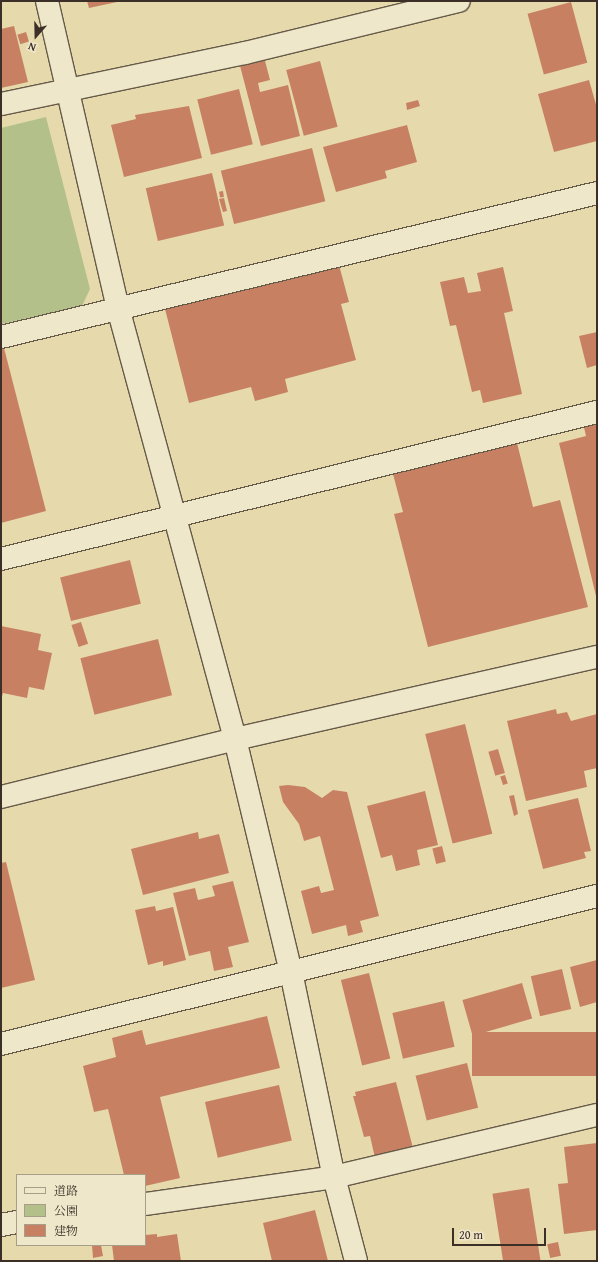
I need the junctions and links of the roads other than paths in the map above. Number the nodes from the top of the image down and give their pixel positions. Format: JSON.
{"nodes":[{"id":1,"x":47,"y":1,"type":"edge"},
{"id":2,"x":459,"y":1,"type":"edge"},
{"id":3,"x":67,"y":88,"type":"junction"},
{"id":4,"x":1,"y":104,"type":"edge"},
{"id":5,"x":597,"y":193,"type":"edge"},
{"id":6,"x":118,"y":308,"type":"junction"},
{"id":7,"x":1,"y":337,"type":"edge"},
{"id":8,"x":597,"y":412,"type":"edge"},
{"id":9,"x":174,"y":514,"type":"junction"},
{"id":10,"x":1,"y":558,"type":"edge"},
{"id":11,"x":597,"y":657,"type":"edge"},
{"id":12,"x":235,"y":739,"type":"junction"},
{"id":13,"x":1,"y":797,"type":"edge"},
{"id":14,"x":597,"y":896,"type":"edge"},
{"id":15,"x":291,"y":972,"type":"junction"},
{"id":16,"x":1,"y":1044,"type":"edge"},
{"id":17,"x":597,"y":1115,"type":"edge"},
{"id":18,"x":334,"y":1177,"type":"junction"},
{"id":19,"x":146,"y":1204,"type":"edge"},
{"id":20,"x":16,"y":1222,"type":"edge"},
{"id":21,"x":1,"y":1224,"type":"edge"},
{"id":22,"x":356,"y":1261,"type":"edge"}],
"edges":[{"from":1,"to":3,"type":"street"},
{"from":2,"to":3,"type":"street"},
{"from":3,"to":4,"type":"street"},
{"from":3,"to":6,"type":"street"},
{"from":5,"to":6,"type":"street"},
{"from":6,"to":7,"type":"street"},
{"from":6,"to":9,"type":"street"},
{"from":8,"to":9,"type":"street"},
{"from":9,"to":10,"type":"street"},
{"from":9,"to":12,"type":"street"},
{"from":11,"to":12,"type":"street"},
{"from":12,"to":13,"type":"street"},
{"from":12,"to":15,"type":"street"},
{"from":14,"to":15,"type":"street"},
{"from":15,"to":16,"type":"street"},
{"from":15,"to":18,"type":"street"},
{"from":17,"to":18,"type":"street"},
{"from":18,"to":19,"type":"street"},
{"from":18,"to":22,"type":"street"},
{"from":20,"to":21,"type":"street"}]}
